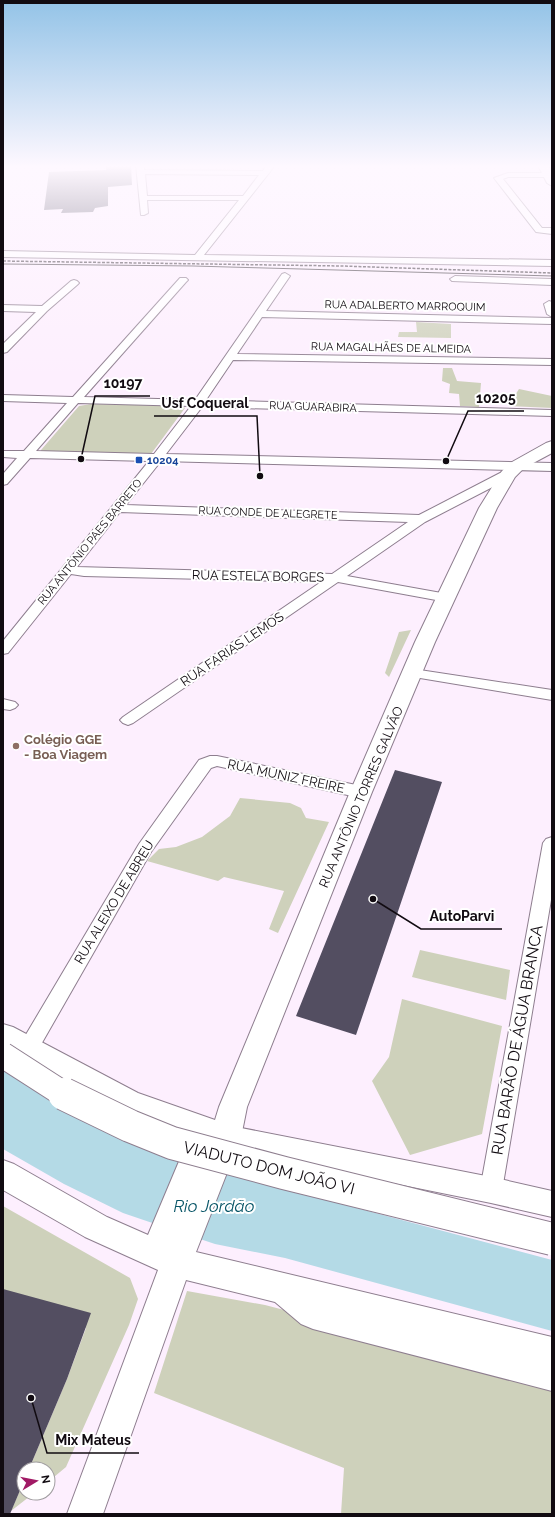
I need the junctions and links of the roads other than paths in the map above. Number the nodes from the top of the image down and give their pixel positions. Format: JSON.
{"nodes":[{"id":1,"x":215,"y":236,"type":"edge"},
{"id":2,"x":3,"y":254,"type":"edge"},
{"id":3,"x":198,"y":257,"type":"junction"},
{"id":4,"x":552,"y":263,"type":"edge"},
{"id":5,"x":285,"y":276,"type":"dead end"},
{"id":6,"x":455,"y":279,"type":"dead end"},
{"id":7,"x":183,"y":280,"type":"dead end"},
{"id":8,"x":552,"y":282,"type":"edge"},
{"id":9,"x":74,"y":283,"type":"dead end"},
{"id":10,"x":549,"y":304,"type":"dead end"},
{"id":11,"x":3,"y":308,"type":"edge"},
{"id":12,"x":44,"y":309,"type":"junction"},
{"id":13,"x":258,"y":314,"type":"junction"},
{"id":14,"x":552,"y":314,"type":"edge"},
{"id":15,"x":552,"y":321,"type":"edge"},
{"id":16,"x":3,"y":350,"type":"edge"},
{"id":17,"x":230,"y":357,"type":"junction"},
{"id":18,"x":552,"y":362,"type":"edge"},
{"id":19,"x":3,"y":398,"type":"edge"},
{"id":20,"x":75,"y":400,"type":"junction"},
{"id":21,"x":198,"y":404,"type":"junction"},
{"id":22,"x":552,"y":413,"type":"edge"},
{"id":23,"x":552,"y":446,"type":"edge"},
{"id":24,"x":3,"y":454,"type":"edge"},
{"id":25,"x":26,"y":454,"type":"junction"},
{"id":26,"x":158,"y":457,"type":"junction"},
{"id":27,"x":552,"y":467,"type":"edge"},
{"id":28,"x":512,"y":471,"type":"junction"},
{"id":29,"x":3,"y":481,"type":"edge"},
{"id":30,"x":116,"y":508,"type":"junction"},
{"id":31,"x":421,"y":519,"type":"junction"},
{"id":32,"x":68,"y":570,"type":"junction"},
{"id":33,"x":336,"y":578,"type":"junction"},
{"id":34,"x":447,"y":598,"type":"junction"},
{"id":35,"x":3,"y":650,"type":"edge"},
{"id":36,"x":413,"y":673,"type":"junction"},
{"id":37,"x":552,"y":695,"type":"edge"},
{"id":38,"x":128,"y":720,"type":"dead end"},
{"id":39,"x":210,"y":761,"type":"joint"},
{"id":40,"x":361,"y":792,"type":"junction"},
{"id":41,"x":552,"y":842,"type":"edge"},
{"id":42,"x":3,"y":1035,"type":"edge"},
{"id":43,"x":16,"y":1052,"type":"edge"},
{"id":44,"x":218,"y":1134,"type":"junction"},
{"id":45,"x":3,"y":1174,"type":"edge"},
{"id":46,"x":491,"y":1190,"type":"junction"},
{"id":47,"x":552,"y":1204,"type":"edge"},
{"id":48,"x":552,"y":1239,"type":"edge"},
{"id":49,"x":170,"y":1248,"type":"junction"},
{"id":50,"x":294,"y":1291,"type":"junction"},
{"id":51,"x":552,"y":1354,"type":"edge"},
{"id":52,"x":552,"y":1374,"type":"edge"},
{"id":53,"x":85,"y":1514,"type":"edge"}],
"edges":[{"from":1,"to":3,"type":"street"},
{"from":2,"to":3,"type":"street"},
{"from":3,"to":4,"type":"street"},
{"from":5,"to":13,"type":"street","name":"RUA ANTÔNIO PAES BARRETO"},
{"from":6,"to":8,"type":"street"},
{"from":7,"to":20,"type":"street"},
{"from":9,"to":12,"type":"street"},
{"from":10,"to":14,"type":"street"},
{"from":11,"to":12,"type":"street"},
{"from":12,"to":16,"type":"street"},
{"from":13,"to":15,"type":"street","name":"RUA ADALBERTO MARROQUIM"},
{"from":13,"to":17,"type":"street","name":"RUA ANTÔNIO PAES BARRETO"},
{"from":17,"to":18,"type":"street","name":"RUA MAGALHÃES DE ALMEIDA"},
{"from":17,"to":21,"type":"street","name":"RUA ANTÔNIO PAES BARRETO"},
{"from":19,"to":20,"type":"street","name":"RUA GUARABIRA"},
{"from":20,"to":21,"type":"street","name":"RUA GUARABIRA"},
{"from":20,"to":25,"type":"street"},
{"from":21,"to":22,"type":"street","name":"RUA GUARABIRA"},
{"from":21,"to":26,"type":"street","name":"RUA ANTÔNIO PAES BARRETO"},
{"from":23,"to":28,"type":"main road"},
{"from":24,"to":25,"type":"street"},
{"from":25,"to":26,"type":"street"},
{"from":25,"to":29,"type":"street"},
{"from":26,"to":28,"type":"street"},
{"from":26,"to":30,"type":"street","name":"RUA ANTÔNIO PAES BARRETO"},
{"from":27,"to":28,"type":"street"},
{"from":28,"to":31,"type":"street","name":"RUA FARIAS LEMOS"},
{"from":28,"to":34,"type":"main road","name":"RUA ANTÔNIO TORRES GALVÃO"},
{"from":30,"to":31,"type":"street","name":"RUA CONDE DE ALEGRETE"},
{"from":30,"to":32,"type":"street","name":"RUA ANTÔNIO PAES BARRETO"},
{"from":31,"to":33,"type":"street","name":"RUA FARIAS LEMOS"},
{"from":32,"to":33,"type":"street","name":"RUA ESTELA BORGES"},
{"from":32,"to":35,"type":"street","name":"RUA ANTÔNIO PAES BARRETO"},
{"from":33,"to":34,"type":"street","name":"RUA ESTELA BORGES"},
{"from":33,"to":38,"type":"street","name":"RUA FARIAS LEMOS"},
{"from":34,"to":36,"type":"main road","name":"RUA ANTÔNIO TORRES GALVÃO"},
{"from":36,"to":37,"type":"street"},
{"from":36,"to":40,"type":"main road","name":"RUA ANTÔNIO TORRES GALVÃO"},
{"from":39,"to":40,"type":"street","name":"RUA MUNIZ FREIRE"},
{"from":39,"to":43,"type":"street","name":"RUA ALEIXO DE ABREU"},
{"from":40,"to":44,"type":"main road","name":"RUA ANTÔNIO TORRES GALVÃO"},
{"from":41,"to":46,"type":"street","name":"RUA BARÃO DE ÁGUA BRANCA"},
{"from":42,"to":43,"type":"main road"},
{"from":43,"to":44,"type":"main road"},
{"from":43,"to":48,"type":"main road","name":"VIADUTO DOM JOÃO VI","bridge":true},
{"from":44,"to":46,"type":"street"},
{"from":44,"to":49,"type":"main road","name":"RUA ANTÔNIO TORRES GALVÃO"},
{"from":45,"to":49,"type":"main road"},
{"from":46,"to":47,"type":"street"},
{"from":49,"to":50,"type":"main road"},
{"from":49,"to":53,"type":"main road","name":"RUA ANTÔNIO TORRES GALVÃO"},
{"from":50,"to":51,"type":"main road"},
{"from":50,"to":52,"type":"main road"}]}
